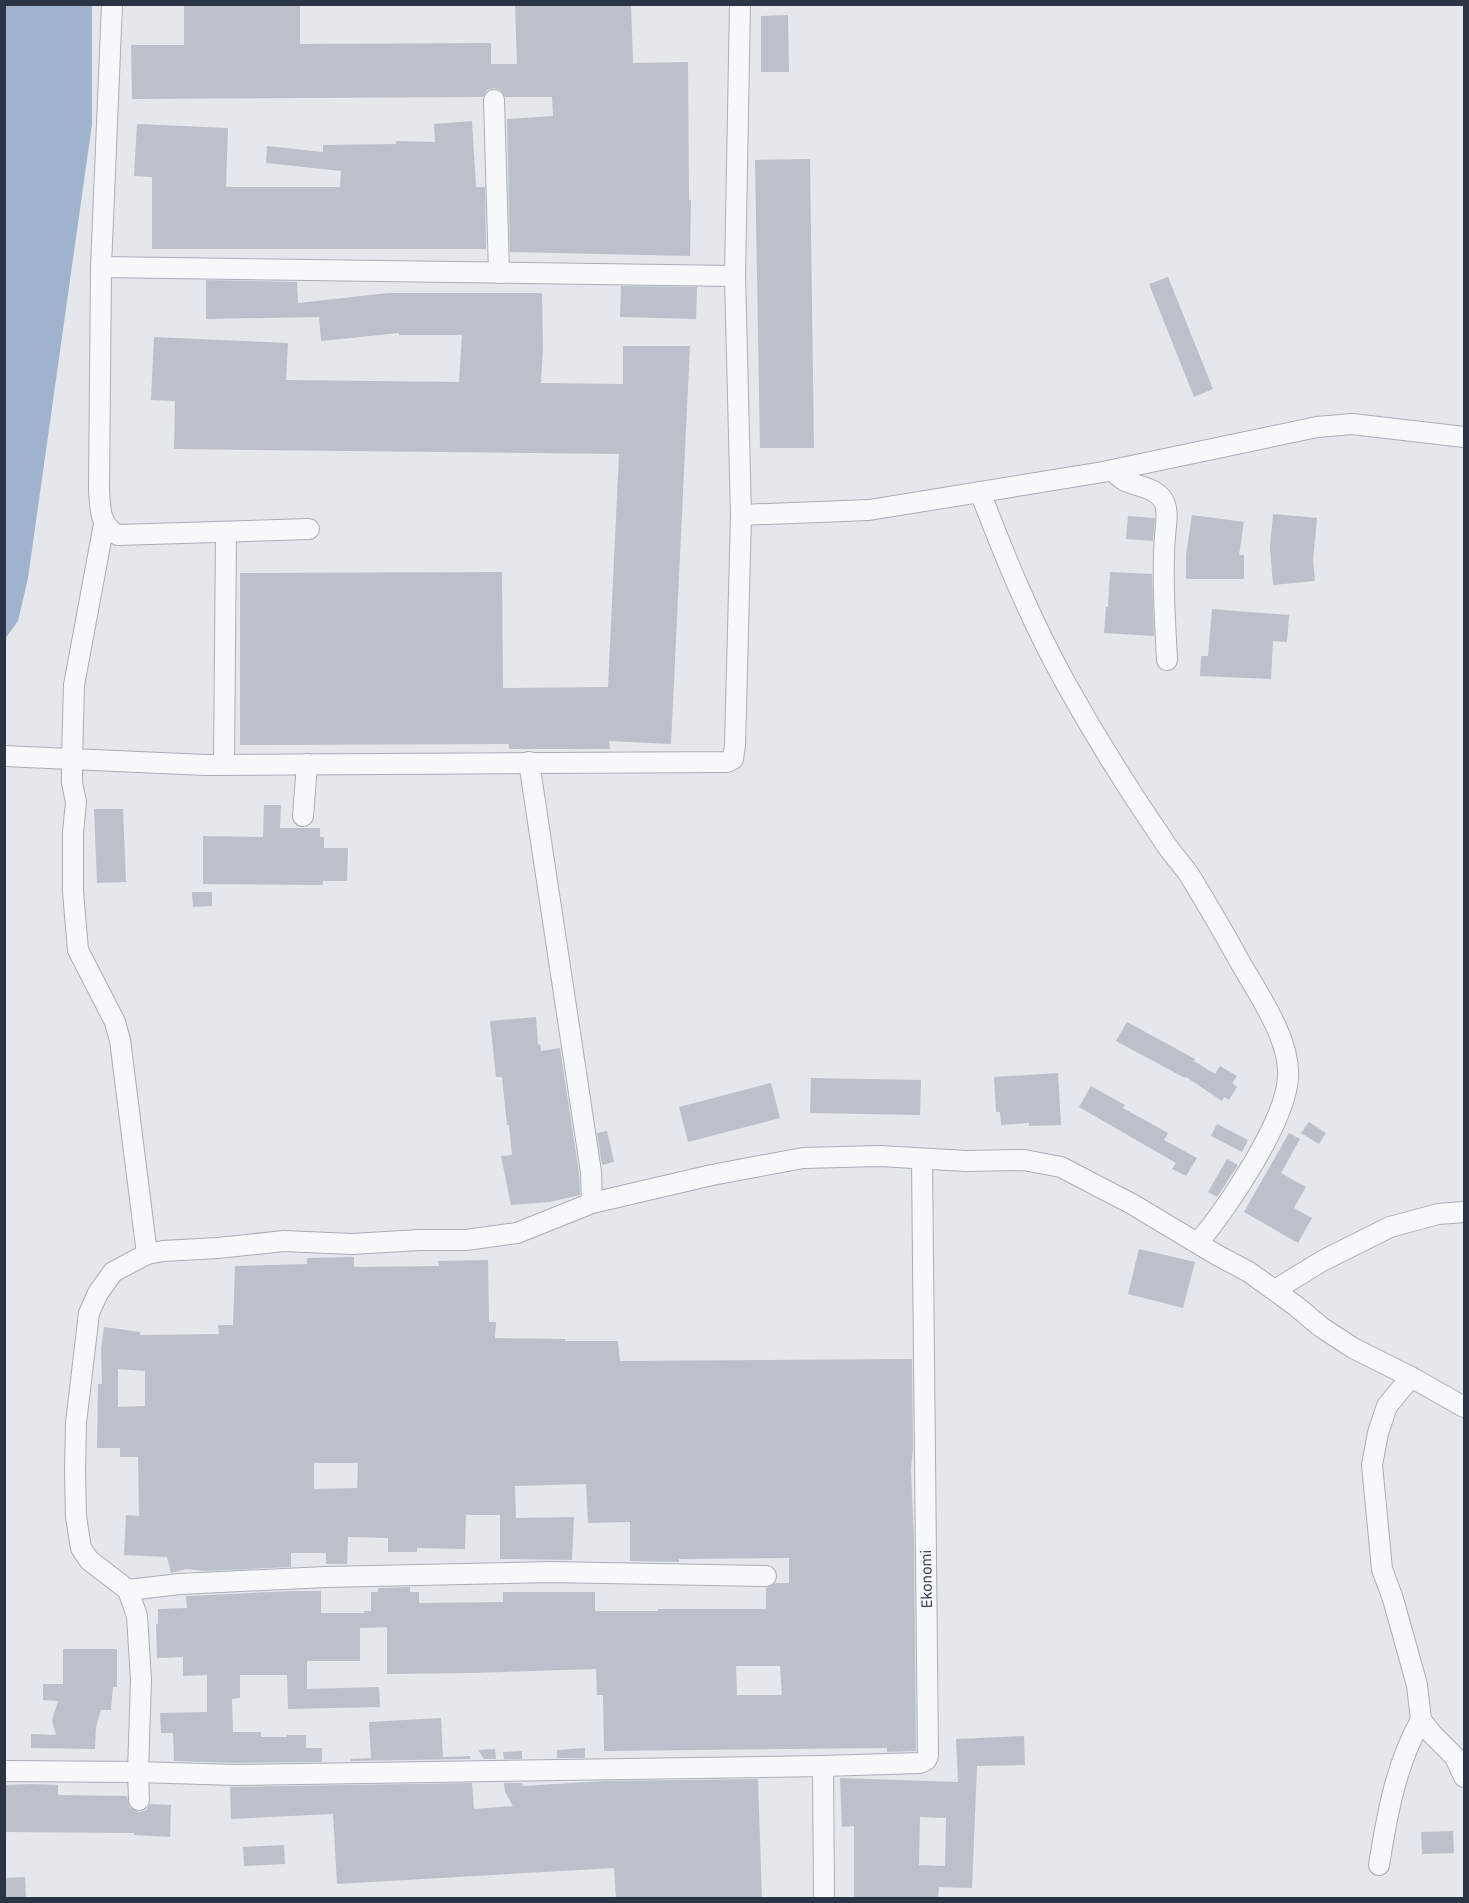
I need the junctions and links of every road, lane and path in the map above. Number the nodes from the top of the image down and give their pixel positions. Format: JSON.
{"nodes":[{"id":1,"x":112,"y":4,"type":"edge"},
{"id":2,"x":740,"y":4,"type":"edge"},
{"id":3,"x":494,"y":100,"type":"dead end"},
{"id":4,"x":101,"y":267,"type":"junction"},
{"id":5,"x":499,"y":273,"type":"junction"},
{"id":6,"x":735,"y":276,"type":"junction"},
{"id":7,"x":1464,"y":437,"type":"edge"},
{"id":8,"x":1113,"y":470,"type":"junction"},
{"id":9,"x":980,"y":492,"type":"junction"},
{"id":10,"x":741,"y":515,"type":"junction"},
{"id":11,"x":104,"y":524,"type":"junction"},
{"id":12,"x":309,"y":529,"type":"dead end"},
{"id":13,"x":226,"y":532,"type":"junction"},
{"id":14,"x":1167,"y":660,"type":"dead end"},
{"id":15,"x":4,"y":756,"type":"edge"},
{"id":16,"x":72,"y":760,"type":"junction"},
{"id":17,"x":529,"y":762,"type":"junction"},
{"id":18,"x":308,"y":764,"type":"junction"},
{"id":19,"x":224,"y":765,"type":"junction"},
{"id":20,"x":303,"y":816,"type":"dead end"},
{"id":21,"x":922,"y":1160,"type":"junction"},
{"id":22,"x":592,"y":1203,"type":"junction"},
{"id":23,"x":1464,"y":1212,"type":"edge"},
{"id":24,"x":1198,"y":1243,"type":"junction"},
{"id":25,"x":147,"y":1254,"type":"junction"},
{"id":26,"x":1275,"y":1290,"type":"junction"},
{"id":27,"x":1412,"y":1377,"type":"junction"},
{"id":28,"x":1464,"y":1407,"type":"edge"},
{"id":29,"x":766,"y":1576,"type":"dead end"},
{"id":30,"x":128,"y":1590,"type":"junction"},
{"id":31,"x":1421,"y":1720,"type":"junction"},
{"id":32,"x":823,"y":1766,"type":"junction"},
{"id":33,"x":4,"y":1771,"type":"edge"},
{"id":34,"x":138,"y":1772,"type":"junction"},
{"id":35,"x":1464,"y":1777,"type":"edge"},
{"id":36,"x":139,"y":1800,"type":"dead end"},
{"id":37,"x":1379,"y":1865,"type":"dead end"},
{"id":38,"x":824,"y":1899,"type":"edge"}],
"edges":[{"from":1,"to":4,"type":"street"},
{"from":2,"to":6,"type":"street"},
{"from":3,"to":5,"type":"street"},
{"from":4,"to":5,"type":"street"},
{"from":4,"to":11,"type":"street"},
{"from":5,"to":6,"type":"street"},
{"from":6,"to":10,"type":"street"},
{"from":7,"to":8,"type":"street"},
{"from":8,"to":9,"type":"street"},
{"from":8,"to":14,"type":"street"},
{"from":9,"to":10,"type":"street"},
{"from":9,"to":24,"type":"street"},
{"from":10,"to":17,"type":"street"},
{"from":11,"to":13,"type":"street"},
{"from":11,"to":16,"type":"street"},
{"from":12,"to":13,"type":"street"},
{"from":13,"to":19,"type":"street"},
{"from":15,"to":16,"type":"street"},
{"from":16,"to":19,"type":"street"},
{"from":16,"to":25,"type":"street"},
{"from":17,"to":18,"type":"street"},
{"from":17,"to":22,"type":"street"},
{"from":18,"to":19,"type":"street"},
{"from":18,"to":20,"type":"street"},
{"from":21,"to":22,"type":"street"},
{"from":21,"to":24,"type":"street"},
{"from":21,"to":32,"type":"street","name":"Ekonomi"},
{"from":22,"to":25,"type":"street"},
{"from":23,"to":26,"type":"street"},
{"from":24,"to":26,"type":"street"},
{"from":25,"to":30,"type":"street"},
{"from":26,"to":27,"type":"street"},
{"from":27,"to":28,"type":"street"},
{"from":27,"to":31,"type":"street"},
{"from":29,"to":30,"type":"street"},
{"from":30,"to":34,"type":"street"},
{"from":31,"to":35,"type":"street"},
{"from":31,"to":37,"type":"street"},
{"from":32,"to":34,"type":"street","name":"Ekonomi"},
{"from":32,"to":38,"type":"street"},
{"from":33,"to":34,"type":"street","name":"Ekonomi"},
{"from":34,"to":36,"type":"street"}]}
